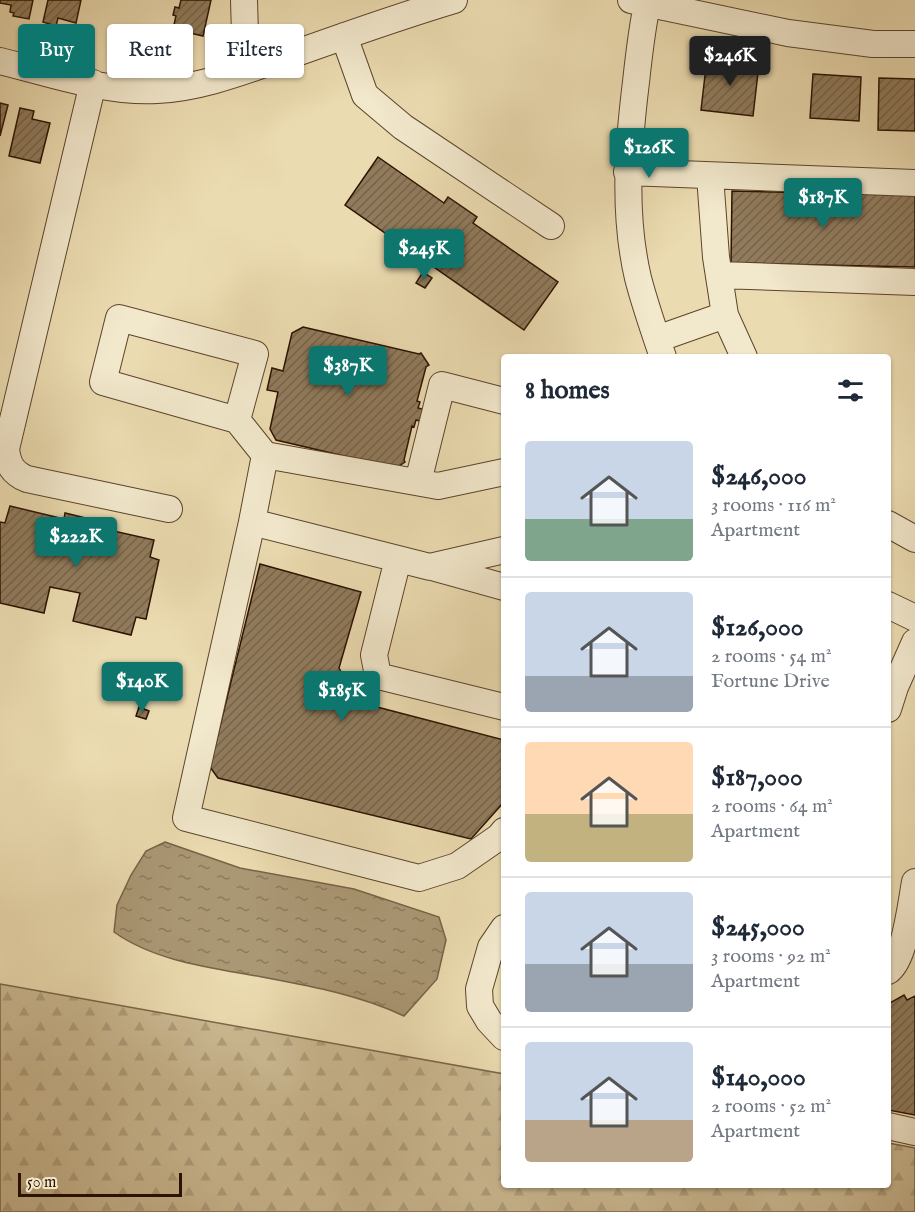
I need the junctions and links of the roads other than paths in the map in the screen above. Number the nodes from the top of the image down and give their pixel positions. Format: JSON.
{"nodes":[{"id":1,"x":244,"y":0,"type":"edge"},
{"id":2,"x":454,"y":0,"type":"edge"},
{"id":3,"x":642,"y":2,"type":"edge"},
{"id":4,"x":718,"y":9,"type":"edge"},
{"id":5,"x":245,"y":24,"type":"edge"},
{"id":6,"x":344,"y":36,"type":"junction"},
{"id":7,"x":915,"y":44,"type":"edge"},
{"id":8,"x":304,"y":50,"type":"edge"},
{"id":9,"x":0,"y":61,"type":"edge"},
{"id":10,"x":217,"y":78,"type":"edge"},
{"id":11,"x":93,"y":83,"type":"junction"},
{"id":12,"x":627,"y":172,"type":"junction"},
{"id":13,"x":710,"y":176,"type":"junction"},
{"id":14,"x":915,"y":183,"type":"edge"},
{"id":15,"x":551,"y":226,"type":"dead end"},
{"id":16,"x":719,"y":275,"type":"junction"},
{"id":17,"x":915,"y":282,"type":"edge"},
{"id":18,"x":725,"y":315,"type":"junction"},
{"id":19,"x":660,"y":348,"type":"edge"},
{"id":20,"x":743,"y":354,"type":"edge"},
{"id":21,"x":501,"y":400,"type":"edge"},
{"id":22,"x":237,"y":420,"type":"junction"},
{"id":23,"x":265,"y":455,"type":"junction"},
{"id":24,"x":501,"y":473,"type":"edge"},
{"id":25,"x":418,"y":483,"type":"junction"},
{"id":26,"x":169,"y":509,"type":"dead end"},
{"id":27,"x":252,"y":522,"type":"junction"},
{"id":28,"x":891,"y":526,"type":"edge"},
{"id":29,"x":915,"y":539,"type":"edge"},
{"id":30,"x":501,"y":551,"type":"edge"},
{"id":31,"x":398,"y":558,"type":"junction"},
{"id":32,"x":430,"y":567,"type":"junction"},
{"id":33,"x":501,"y":586,"type":"edge"},
{"id":34,"x":891,"y":606,"type":"edge"},
{"id":35,"x":915,"y":618,"type":"edge"},
{"id":36,"x":915,"y":642,"type":"edge"},
{"id":37,"x":896,"y":693,"type":"edge"},
{"id":38,"x":501,"y":707,"type":"edge"},
{"id":39,"x":501,"y":835,"type":"edge"},
{"id":40,"x":915,"y":882,"type":"edge"},
{"id":41,"x":501,"y":932,"type":"edge"},
{"id":42,"x":891,"y":969,"type":"edge"},
{"id":43,"x":501,"y":1034,"type":"edge"},
{"id":44,"x":891,"y":1127,"type":"edge"},
{"id":45,"x":915,"y":1132,"type":"edge"}],
"edges":[{"from":1,"to":5,"type":"street"},
{"from":2,"to":6,"type":"street"},
{"from":3,"to":4,"type":"street"},
{"from":3,"to":12,"type":"street"},
{"from":4,"to":7,"type":"street"},
{"from":6,"to":8,"type":"street"},
{"from":6,"to":15,"type":"street"},
{"from":9,"to":11,"type":"street"},
{"from":10,"to":11,"type":"street"},
{"from":11,"to":26,"type":"street"},
{"from":12,"to":13,"type":"street"},
{"from":12,"to":19,"type":"street"},
{"from":13,"to":14,"type":"street"},
{"from":13,"to":16,"type":"street"},
{"from":16,"to":17,"type":"street"},
{"from":16,"to":18,"type":"street"},
{"from":18,"to":19,"type":"street"},
{"from":18,"to":20,"type":"street"},
{"from":21,"to":25,"type":"street"},
{"from":22,"to":22,"type":"street"},
{"from":22,"to":23,"type":"street"},
{"from":23,"to":25,"type":"street"},
{"from":23,"to":27,"type":"street"},
{"from":24,"to":25,"type":"street"},
{"from":27,"to":31,"type":"street"},
{"from":27,"to":39,"type":"street"},
{"from":28,"to":29,"type":"street"},
{"from":30,"to":32,"type":"street"},
{"from":31,"to":32,"type":"street"},
{"from":31,"to":38,"type":"street"},
{"from":32,"to":33,"type":"street"},
{"from":34,"to":35,"type":"street"},
{"from":36,"to":37,"type":"street"},
{"from":40,"to":42,"type":"street"},
{"from":41,"to":43,"type":"street"},
{"from":44,"to":45,"type":"street"}]}
